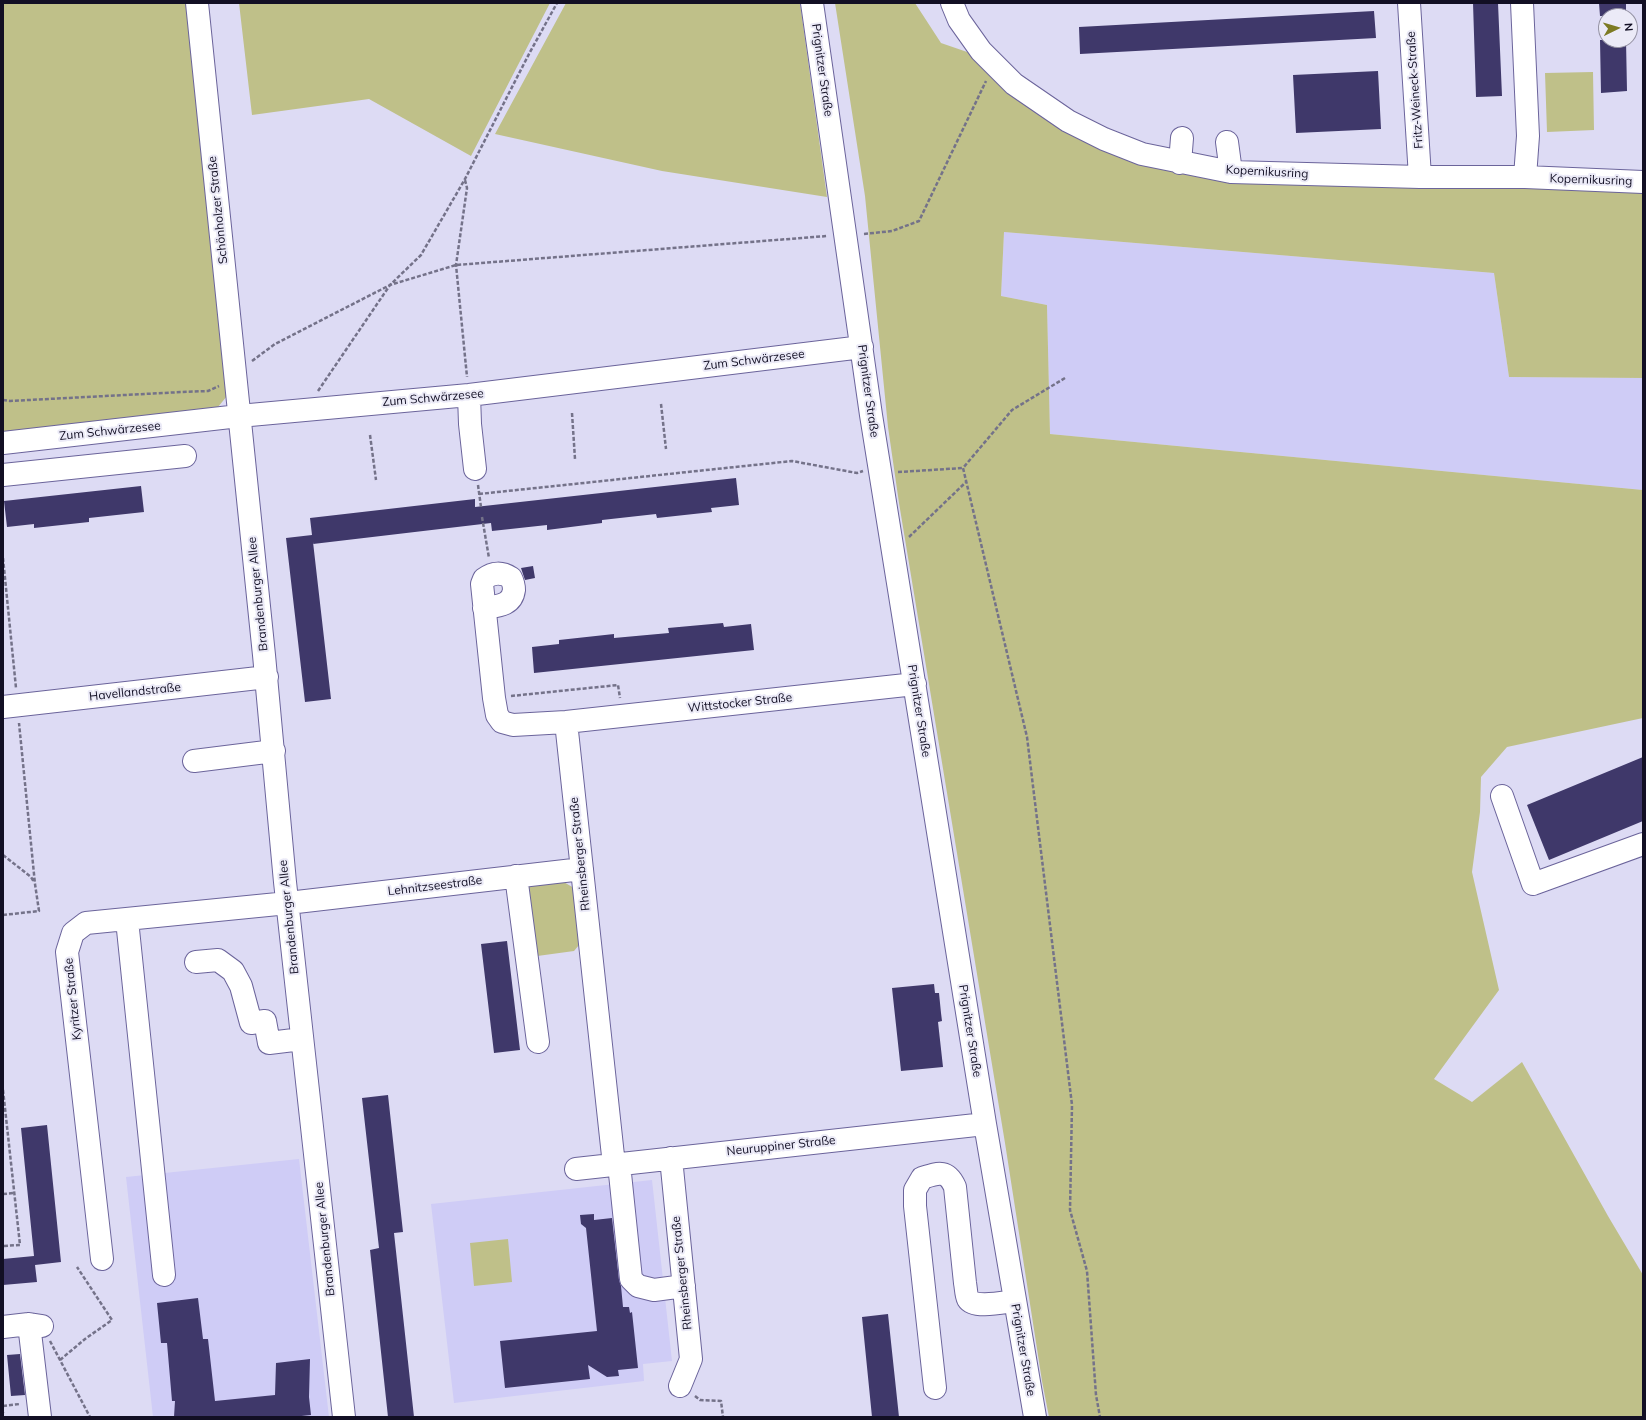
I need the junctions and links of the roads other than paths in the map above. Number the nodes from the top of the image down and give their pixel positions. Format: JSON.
{"nodes":[{"id":1,"x":196,"y":3,"type":"edge"},
{"id":2,"x":812,"y":3,"type":"edge"},
{"id":3,"x":952,"y":3,"type":"edge"},
{"id":4,"x":1409,"y":3,"type":"edge"},
{"id":5,"x":1522,"y":3,"type":"edge"},
{"id":6,"x":1182,"y":138,"type":"dead end"},
{"id":7,"x":1227,"y":142,"type":"dead end"},
{"id":8,"x":1180,"y":163,"type":"junction"},
{"id":9,"x":1232,"y":172,"type":"junction"},
{"id":10,"x":1420,"y":176,"type":"junction"},
{"id":11,"x":1525,"y":177,"type":"junction"},
{"id":12,"x":1643,"y":182,"type":"edge"},
{"id":13,"x":862,"y":347,"type":"junction"},
{"id":14,"x":469,"y":395,"type":"junction"},
{"id":15,"x":239,"y":416,"type":"junction"},
{"id":16,"x":3,"y":443,"type":"edge"},
{"id":17,"x":185,"y":456,"type":"dead end"},
{"id":18,"x":475,"y":469,"type":"dead end"},
{"id":19,"x":3,"y":475,"type":"edge"},
{"id":20,"x":484,"y":608,"type":"junction"},
{"id":21,"x":267,"y":677,"type":"junction"},
{"id":22,"x":915,"y":684,"type":"junction"},
{"id":23,"x":10,"y":706,"type":"edge"},
{"id":24,"x":566,"y":722,"type":"junction"},
{"id":25,"x":274,"y":751,"type":"junction"},
{"id":26,"x":194,"y":761,"type":"dead end"},
{"id":27,"x":1502,"y":796,"type":"dead end"},
{"id":28,"x":1643,"y":844,"type":"edge"},
{"id":29,"x":582,"y":869,"type":"junction"},
{"id":30,"x":516,"y":876,"type":"junction"},
{"id":31,"x":288,"y":903,"type":"junction"},
{"id":32,"x":127,"y":920,"type":"junction"},
{"id":33,"x":196,"y":962,"type":"dead end"},
{"id":34,"x":302,"y":1039,"type":"junction"},
{"id":35,"x":538,"y":1042,"type":"dead end"},
{"id":36,"x":985,"y":1124,"type":"junction"},
{"id":37,"x":671,"y":1158,"type":"junction"},
{"id":38,"x":616,"y":1164,"type":"junction"},
{"id":39,"x":576,"y":1169,"type":"dead end"},
{"id":40,"x":102,"y":1259,"type":"dead end"},
{"id":41,"x":164,"y":1275,"type":"dead end"},
{"id":42,"x":684,"y":1286,"type":"junction"},
{"id":43,"x":1015,"y":1301,"type":"junction"},
{"id":44,"x":3,"y":1327,"type":"edge"},
{"id":45,"x":680,"y":1386,"type":"road end"},
{"id":46,"x":936,"y":1388,"type":"dead end"},
{"id":47,"x":40,"y":1417,"type":"edge"},
{"id":48,"x":344,"y":1417,"type":"edge"},
{"id":49,"x":1035,"y":1417,"type":"edge"}],
"edges":[{"from":1,"to":15,"type":"street","name":"Schönholzer Straße"},
{"from":2,"to":13,"type":"street","name":"Prignitzer Straße"},
{"from":3,"to":8,"type":"street","name":"Kopernikusring"},
{"from":4,"to":10,"type":"street","name":"Fritz-Weineck-Straße"},
{"from":5,"to":11,"type":"street"},
{"from":6,"to":8,"type":"street"},
{"from":7,"to":9,"type":"street"},
{"from":8,"to":9,"type":"street","name":"Kopernikusring"},
{"from":9,"to":10,"type":"street","name":"Kopernikusring"},
{"from":10,"to":11,"type":"street","name":"Kopernikusring"},
{"from":11,"to":12,"type":"street","name":"Kopernikusring"},
{"from":13,"to":14,"type":"street","name":"Zum Schwärzesee"},
{"from":13,"to":22,"type":"street","name":"Prignitzer Straße"},
{"from":14,"to":15,"type":"street","name":"Zum Schwärzesee"},
{"from":14,"to":18,"type":"street"},
{"from":15,"to":16,"type":"street","name":"Zum Schwärzesee"},
{"from":15,"to":21,"type":"street","name":"Brandenburger Allee"},
{"from":17,"to":19,"type":"street"},
{"from":20,"to":20,"type":"street"},
{"from":20,"to":24,"type":"street"},
{"from":21,"to":23,"type":"street","name":"Havellandstraße"},
{"from":21,"to":25,"type":"street","name":"Brandenburger Allee"},
{"from":22,"to":24,"type":"street","name":"Wittstocker Straße"},
{"from":22,"to":36,"type":"street","name":"Prignitzer Straße"},
{"from":24,"to":29,"type":"street","name":"Rheinsberger Straße"},
{"from":25,"to":26,"type":"street"},
{"from":25,"to":31,"type":"street","name":"Brandenburger Allee"},
{"from":27,"to":28,"type":"street"},
{"from":29,"to":30,"type":"street","name":"Lehnitzseestraße"},
{"from":29,"to":38,"type":"street","name":"Rheinsberger Straße"},
{"from":30,"to":31,"type":"street","name":"Lehnitzseestraße"},
{"from":30,"to":35,"type":"street"},
{"from":31,"to":32,"type":"street","name":"Kyritzer Straße"},
{"from":31,"to":34,"type":"street","name":"Brandenburger Allee"},
{"from":32,"to":40,"type":"street","name":"Kyritzer Straße"},
{"from":32,"to":41,"type":"street"},
{"from":33,"to":34,"type":"street"},
{"from":34,"to":48,"type":"street","name":"Brandenburger Allee"},
{"from":36,"to":37,"type":"street","name":"Neuruppiner Straße"},
{"from":36,"to":43,"type":"street","name":"Prignitzer Straße"},
{"from":37,"to":38,"type":"street","name":"Neuruppiner Straße"},
{"from":37,"to":42,"type":"street","name":"Rheinsberger Straße"},
{"from":38,"to":39,"type":"street","name":"Neuruppiner Straße"},
{"from":38,"to":42,"type":"street","name":"Rheinsberger Straße"},
{"from":42,"to":45,"type":"street","name":"Rheinsberger Straße"},
{"from":43,"to":46,"type":"street"},
{"from":43,"to":49,"type":"street","name":"Prignitzer Straße"},
{"from":44,"to":47,"type":"street"}]}
